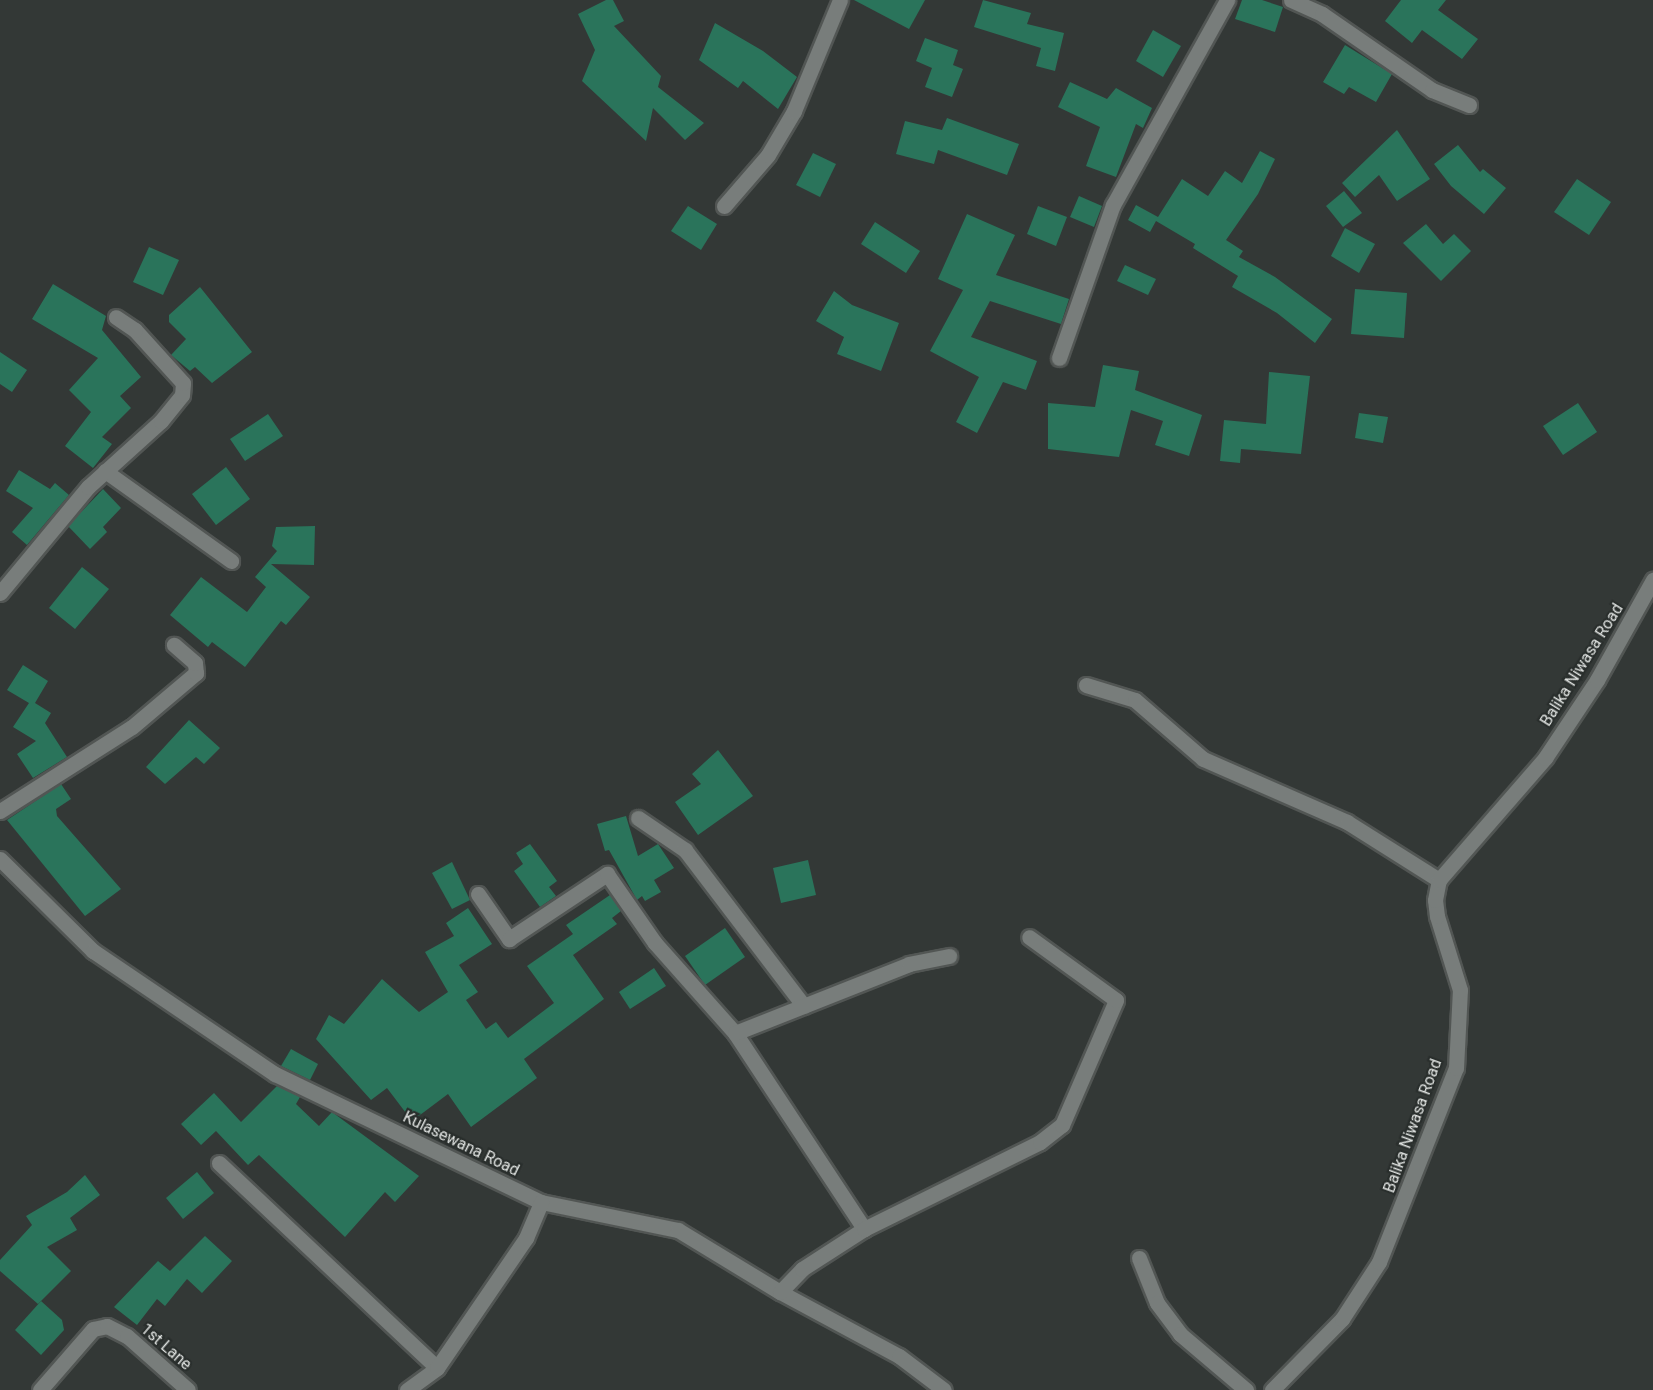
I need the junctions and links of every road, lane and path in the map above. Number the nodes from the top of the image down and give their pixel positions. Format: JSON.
{"nodes":[{"id":1,"x":840,"y":0,"type":"edge"},
{"id":2,"x":1227,"y":0,"type":"edge"},
{"id":3,"x":1291,"y":0,"type":"edge"},
{"id":4,"x":1469,"y":105,"type":"dead end"},
{"id":5,"x":724,"y":206,"type":"dead end"},
{"id":6,"x":116,"y":317,"type":"dead end"},
{"id":7,"x":1059,"y":358,"type":"dead end"},
{"id":8,"x":105,"y":471,"type":"junction"},
{"id":9,"x":231,"y":561,"type":"dead end"},
{"id":10,"x":1653,"y":580,"type":"edge"},
{"id":11,"x":0,"y":593,"type":"edge"},
{"id":12,"x":174,"y":645,"type":"dead end"},
{"id":13,"x":1086,"y":686,"type":"dead end"},
{"id":14,"x":0,"y":811,"type":"edge"},
{"id":15,"x":638,"y":818,"type":"dead end"},
{"id":16,"x":0,"y":859,"type":"edge"},
{"id":17,"x":1439,"y":880,"type":"junction"},
{"id":18,"x":478,"y":894,"type":"dead end"},
{"id":19,"x":1029,"y":937,"type":"dead end"},
{"id":20,"x":949,"y":956,"type":"dead end"},
{"id":21,"x":804,"y":1006,"type":"junction"},
{"id":22,"x":735,"y":1033,"type":"junction"},
{"id":23,"x":219,"y":1164,"type":"dead end"},
{"id":24,"x":541,"y":1202,"type":"junction"},
{"id":25,"x":864,"y":1229,"type":"junction"},
{"id":26,"x":1139,"y":1258,"type":"dead end"},
{"id":27,"x":780,"y":1293,"type":"junction"},
{"id":28,"x":437,"y":1368,"type":"junction"},
{"id":29,"x":40,"y":1390,"type":"edge"},
{"id":30,"x":188,"y":1390,"type":"edge"},
{"id":31,"x":407,"y":1390,"type":"edge"},
{"id":32,"x":944,"y":1390,"type":"edge"},
{"id":33,"x":1246,"y":1390,"type":"edge"},
{"id":34,"x":1272,"y":1390,"type":"edge"}],
"edges":[{"from":1,"to":5,"type":"street"},
{"from":2,"to":7,"type":"street"},
{"from":3,"to":4,"type":"street"},
{"from":6,"to":8,"type":"street"},
{"from":8,"to":9,"type":"street"},
{"from":8,"to":11,"type":"street"},
{"from":10,"to":17,"type":"street","name":"Balika Niwasa Road"},
{"from":12,"to":14,"type":"street"},
{"from":13,"to":17,"type":"street"},
{"from":15,"to":21,"type":"street"},
{"from":16,"to":24,"type":"street","name":"Kulasewana Road"},
{"from":17,"to":34,"type":"street","name":"Balika Niwasa Road"},
{"from":18,"to":22,"type":"street"},
{"from":19,"to":25,"type":"street"},
{"from":20,"to":21,"type":"street"},
{"from":21,"to":22,"type":"street"},
{"from":22,"to":25,"type":"street"},
{"from":23,"to":28,"type":"street"},
{"from":24,"to":27,"type":"street","name":"Kulasewana Road"},
{"from":24,"to":28,"type":"street"},
{"from":25,"to":27,"type":"street"},
{"from":26,"to":33,"type":"street"},
{"from":27,"to":32,"type":"street","name":"Kulasewana Road"},
{"from":28,"to":31,"type":"street"},
{"from":29,"to":30,"type":"street","name":"1st Lane"}]}
